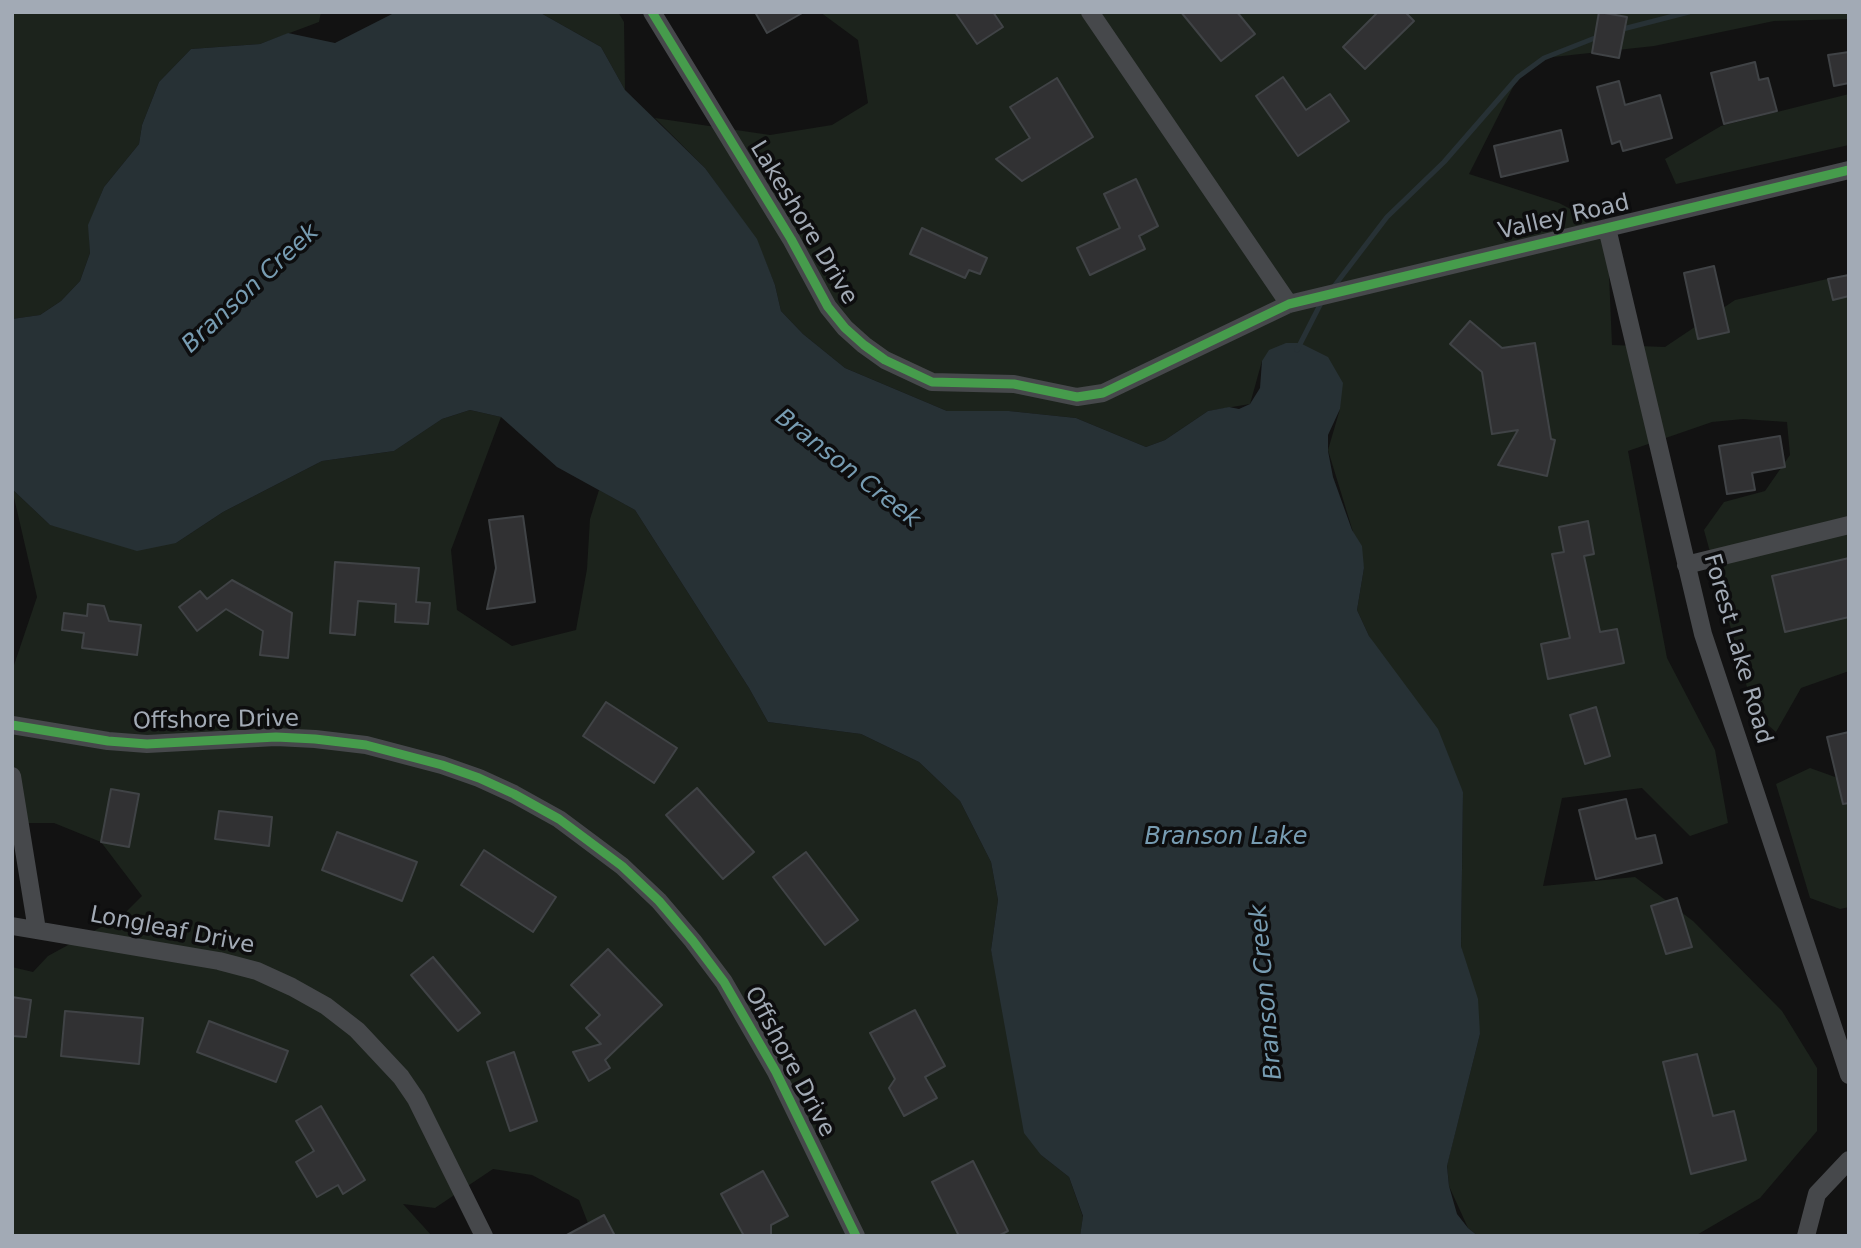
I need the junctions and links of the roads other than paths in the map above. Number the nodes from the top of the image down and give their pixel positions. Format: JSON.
{"nodes":[{"id":1,"x":652,"y":12,"type":"edge"},
{"id":2,"x":1090,"y":12,"type":"edge"},
{"id":3,"x":1849,"y":170,"type":"edge"},
{"id":4,"x":1607,"y":228,"type":"junction"},
{"id":5,"x":1289,"y":304,"type":"junction"},
{"id":6,"x":1849,"y":524,"type":"edge"},
{"id":7,"x":1686,"y":565,"type":"junction"},
{"id":8,"x":12,"y":725,"type":"edge"},
{"id":9,"x":12,"y":776,"type":"edge"},
{"id":10,"x":12,"y":926,"type":"edge"},
{"id":11,"x":37,"y":930,"type":"junction"},
{"id":12,"x":1849,"y":1075,"type":"edge"},
{"id":13,"x":1849,"y":1160,"type":"edge"},
{"id":14,"x":484,"y":1236,"type":"edge"},
{"id":15,"x":856,"y":1236,"type":"edge"},
{"id":16,"x":1806,"y":1236,"type":"edge"}],
"edges":[{"from":1,"to":5,"type":"street","name":"Lakeshore Drive"},
{"from":2,"to":5,"type":"street"},
{"from":3,"to":4,"type":"street","name":"Valley Road"},
{"from":4,"to":5,"type":"street","name":"Valley Road"},
{"from":4,"to":7,"type":"street","name":"Forest Lake Road"},
{"from":6,"to":7,"type":"street"},
{"from":7,"to":12,"type":"street","name":"Forest Lake Road"},
{"from":8,"to":15,"type":"street","name":"Offshore Drive"},
{"from":9,"to":11,"type":"street"},
{"from":10,"to":11,"type":"street","name":"Longleaf Drive"},
{"from":11,"to":14,"type":"street","name":"Longleaf Drive"},
{"from":13,"to":16,"type":"street"}]}
